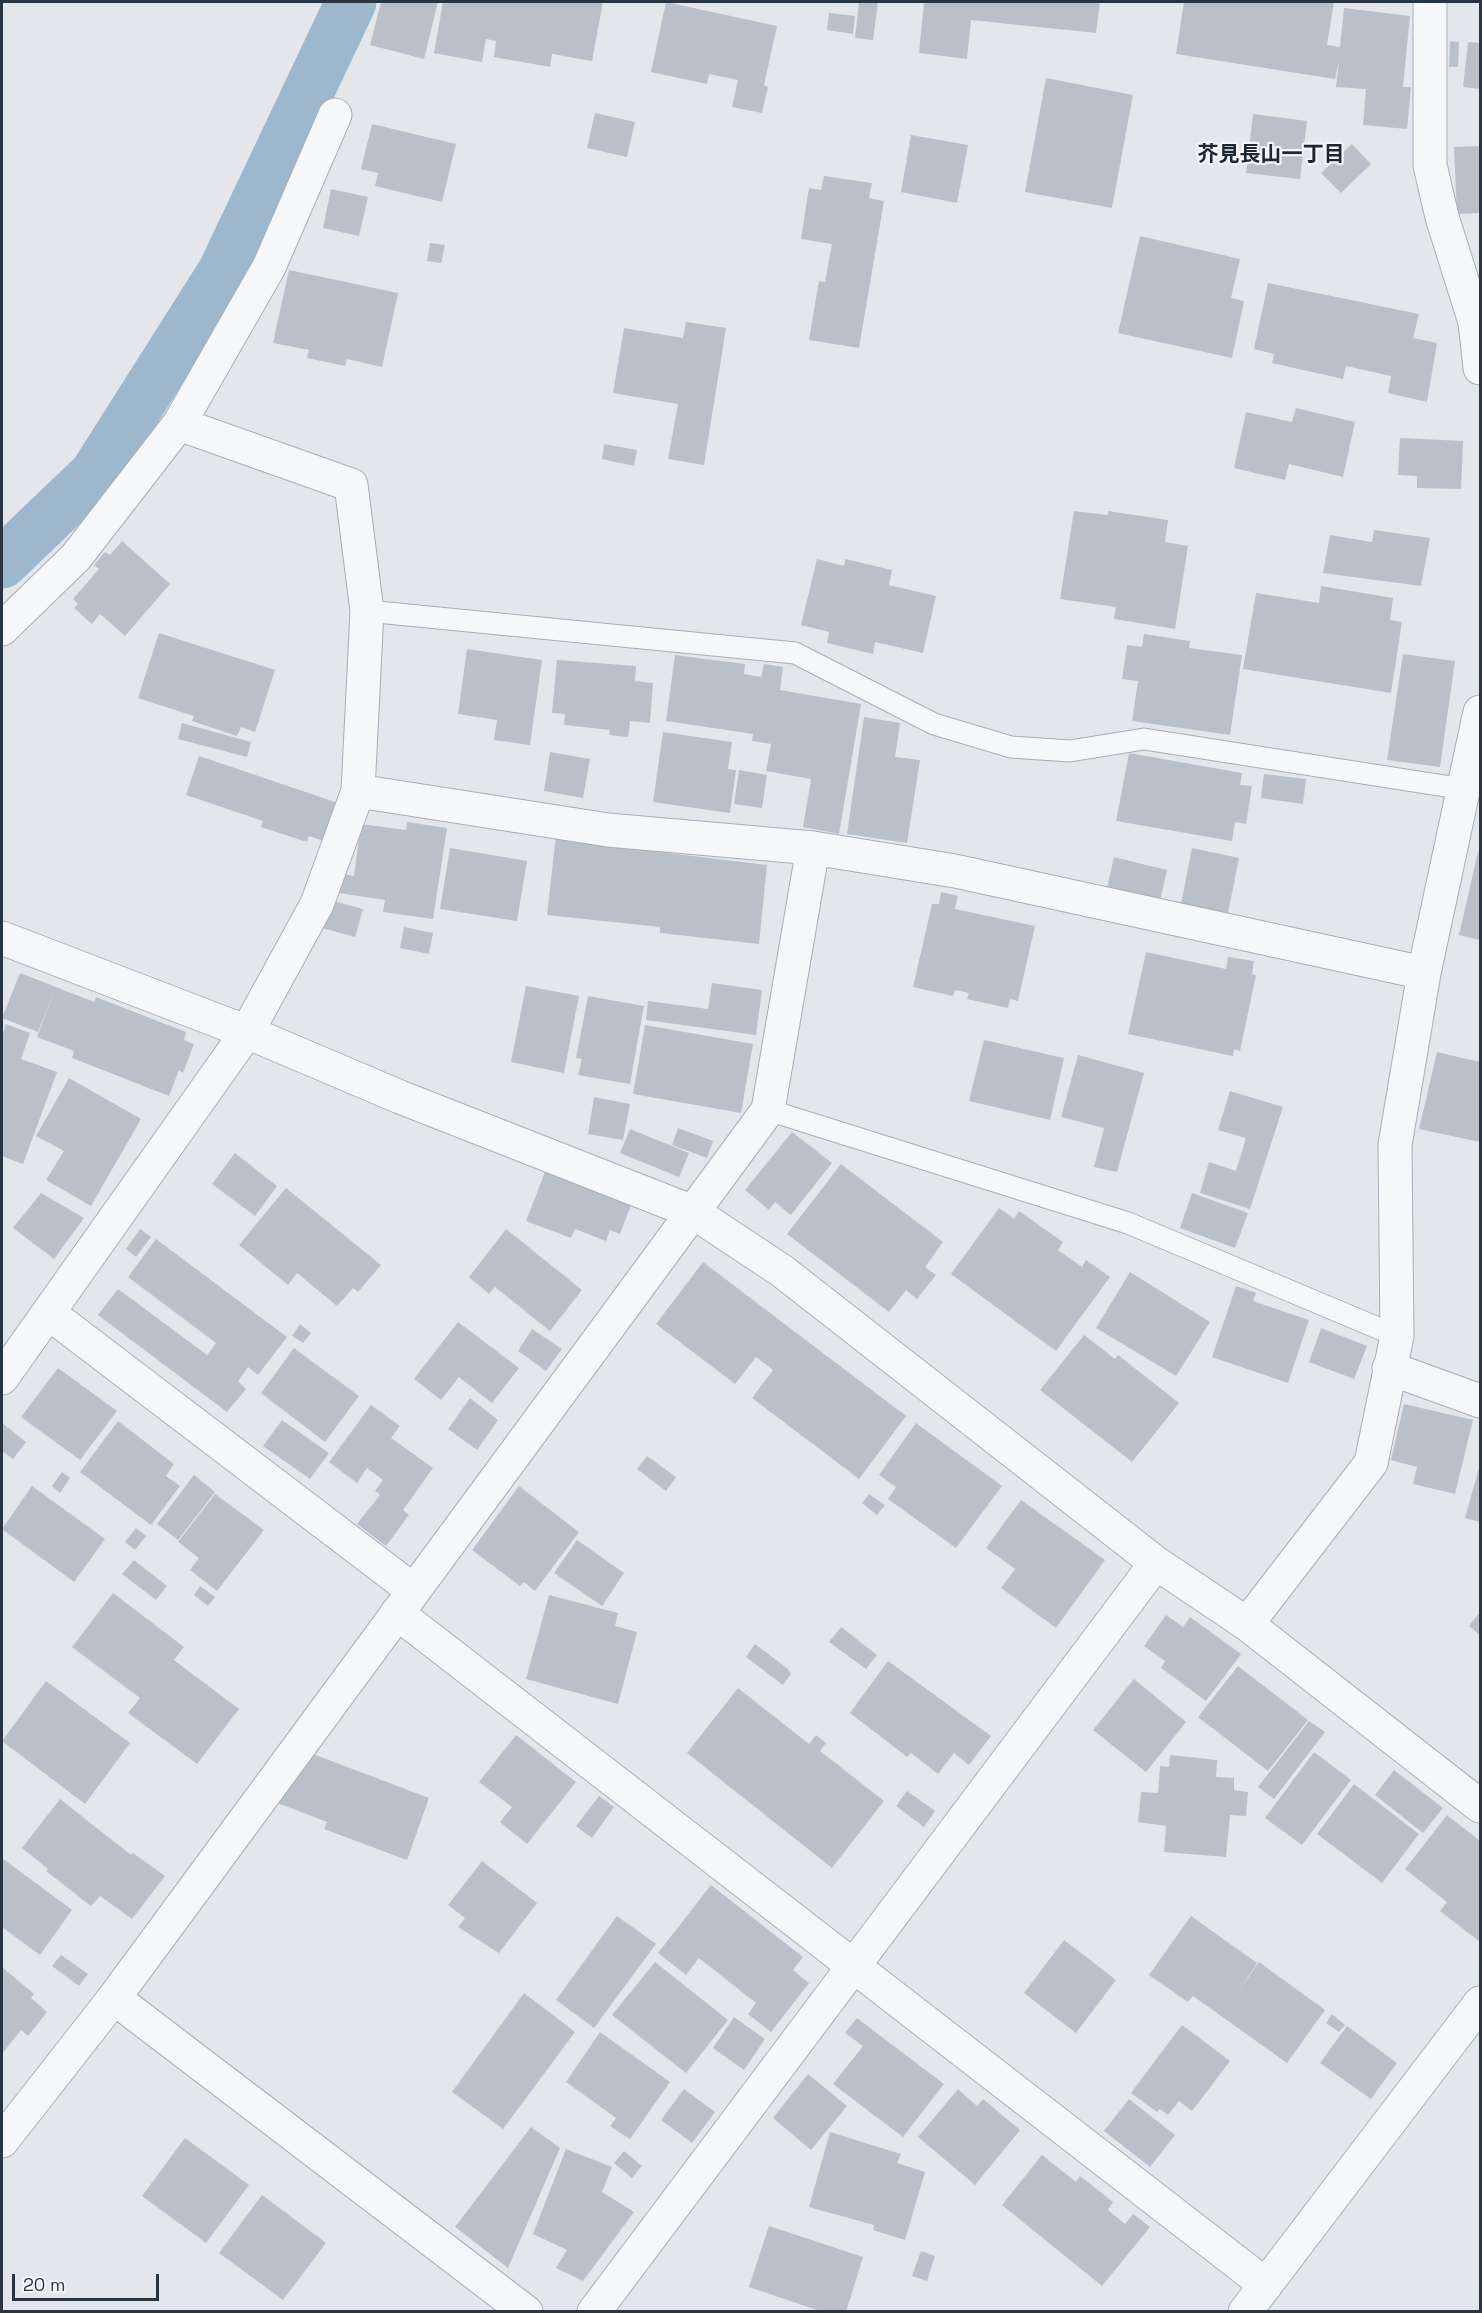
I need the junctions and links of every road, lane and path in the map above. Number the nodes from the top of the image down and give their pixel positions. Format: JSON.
{"nodes":[{"id":1,"x":1430,"y":2,"type":"edge"},
{"id":2,"x":335,"y":115,"type":"dead end"},
{"id":3,"x":1480,"y":368,"type":"edge"},
{"id":4,"x":179,"y":424,"type":"junction"},
{"id":5,"x":367,"y":611,"type":"junction"},
{"id":6,"x":2,"y":629,"type":"edge"},
{"id":7,"x":1480,"y":712,"type":"edge"},
{"id":8,"x":1464,"y":789,"type":"junction"},
{"id":9,"x":358,"y":790,"type":"junction"},
{"id":10,"x":1468,"y":828,"type":"edge"},
{"id":11,"x":813,"y":848,"type":"junction"},
{"id":12,"x":2,"y":938,"type":"edge"},
{"id":13,"x":1424,"y":973,"type":"junction"},
{"id":14,"x":248,"y":1032,"type":"junction"},
{"id":15,"x":768,"y":1110,"type":"junction"},
{"id":16,"x":693,"y":1212,"type":"junction"},
{"id":17,"x":50,"y":1314,"type":"junction"},
{"id":18,"x":1397,"y":1336,"type":"junction"},
{"id":19,"x":1389,"y":1368,"type":"junction"},
{"id":20,"x":4,"y":1371,"type":"edge"},
{"id":21,"x":1480,"y":1401,"type":"edge"},
{"id":22,"x":1156,"y":1563,"type":"junction"},
{"id":23,"x":406,"y":1602,"type":"junction"},
{"id":24,"x":1247,"y":1624,"type":"junction"},
{"id":25,"x":1480,"y":1806,"type":"edge"},
{"id":26,"x":853,"y":1966,"type":"junction"},
{"id":27,"x":114,"y":1998,"type":"junction"},
{"id":28,"x":1480,"y":2003,"type":"edge"},
{"id":29,"x":2,"y":2141,"type":"edge"},
{"id":30,"x":1266,"y":2285,"type":"junction"},
{"id":31,"x":526,"y":2312,"type":"edge"},
{"id":32,"x":594,"y":2312,"type":"edge"},
{"id":33,"x":1245,"y":2312,"type":"edge"}],
"edges":[{"from":1,"to":3,"type":"street"},
{"from":2,"to":4,"type":"street"},
{"from":4,"to":5,"type":"street"},
{"from":4,"to":6,"type":"street"},
{"from":5,"to":8,"type":"lane"},
{"from":5,"to":9,"type":"street"},
{"from":7,"to":8,"type":"street"},
{"from":8,"to":10,"type":"street"},
{"from":9,"to":11,"type":"street"},
{"from":9,"to":14,"type":"street"},
{"from":10,"to":13,"type":"street"},
{"from":11,"to":13,"type":"street"},
{"from":11,"to":15,"type":"street"},
{"from":12,"to":14,"type":"street"},
{"from":13,"to":18,"type":"street"},
{"from":14,"to":16,"type":"street"},
{"from":14,"to":17,"type":"street"},
{"from":15,"to":16,"type":"street"},
{"from":15,"to":18,"type":"lane"},
{"from":16,"to":22,"type":"street"},
{"from":16,"to":23,"type":"street"},
{"from":17,"to":20,"type":"street"},
{"from":17,"to":23,"type":"street"},
{"from":18,"to":19,"type":"street"},
{"from":19,"to":21,"type":"street"},
{"from":19,"to":24,"type":"street"},
{"from":22,"to":24,"type":"street"},
{"from":22,"to":26,"type":"street"},
{"from":23,"to":26,"type":"street"},
{"from":23,"to":27,"type":"street"},
{"from":24,"to":25,"type":"street"},
{"from":26,"to":30,"type":"street"},
{"from":26,"to":32,"type":"street"},
{"from":27,"to":29,"type":"street"},
{"from":27,"to":31,"type":"street"},
{"from":28,"to":30,"type":"street"},
{"from":30,"to":33,"type":"street"}]}
